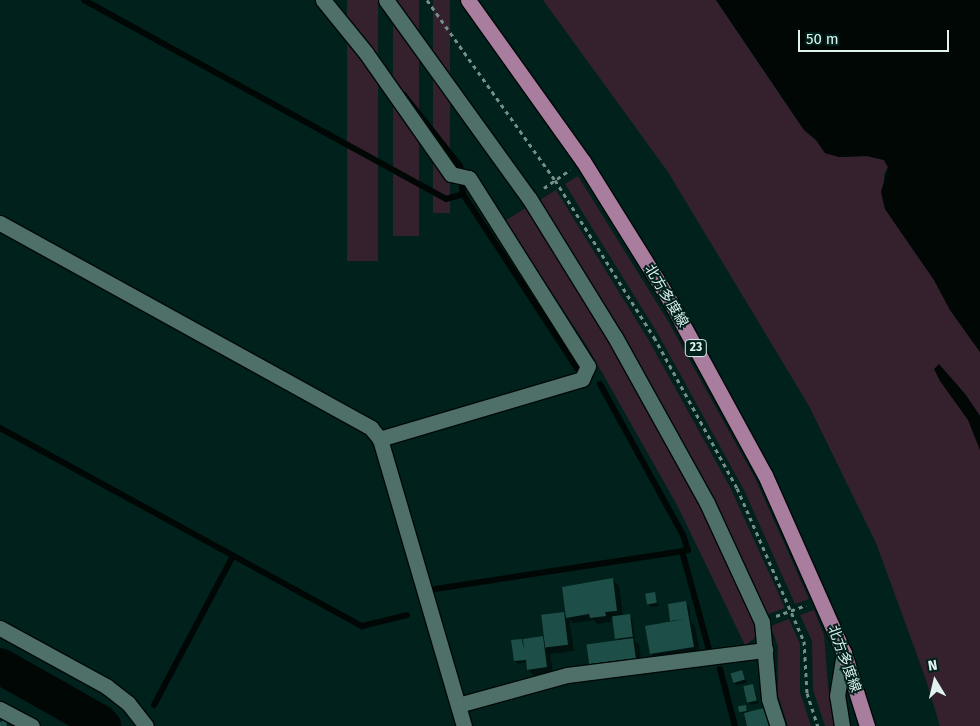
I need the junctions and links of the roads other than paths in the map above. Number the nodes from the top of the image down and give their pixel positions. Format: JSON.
{"nodes":[{"id":1,"x":323,"y":0,"type":"edge"},
{"id":2,"x":386,"y":0,"type":"edge"},
{"id":3,"x":468,"y":0,"type":"edge"},
{"id":4,"x":0,"y":223,"type":"edge"},
{"id":5,"x":380,"y":439,"type":"junction"},
{"id":6,"x":0,"y":628,"type":"edge"},
{"id":7,"x":765,"y":650,"type":"junction"},
{"id":8,"x":844,"y":653,"type":"junction"},
{"id":9,"x":458,"y":705,"type":"junction"},
{"id":10,"x":0,"y":708,"type":"edge"},
{"id":11,"x":32,"y":726,"type":"edge"},
{"id":12,"x":146,"y":726,"type":"edge"},
{"id":13,"x":464,"y":726,"type":"edge"},
{"id":14,"x":778,"y":726,"type":"edge"},
{"id":15,"x":842,"y":726,"type":"edge"},
{"id":16,"x":867,"y":726,"type":"edge"}],
"edges":[{"from":1,"to":5,"type":"street"},
{"from":2,"to":7,"type":"street"},
{"from":3,"to":8,"type":"main road","name":"北方多度線","number":"23"},
{"from":4,"to":5,"type":"street"},
{"from":5,"to":9,"type":"street"},
{"from":6,"to":12,"type":"street"},
{"from":7,"to":9,"type":"street"},
{"from":7,"to":14,"type":"street"},
{"from":8,"to":15,"type":"street"},
{"from":8,"to":16,"type":"main road","name":"北方多度線","number":"23"},
{"from":9,"to":13,"type":"street"},
{"from":10,"to":11,"type":"street"}]}
